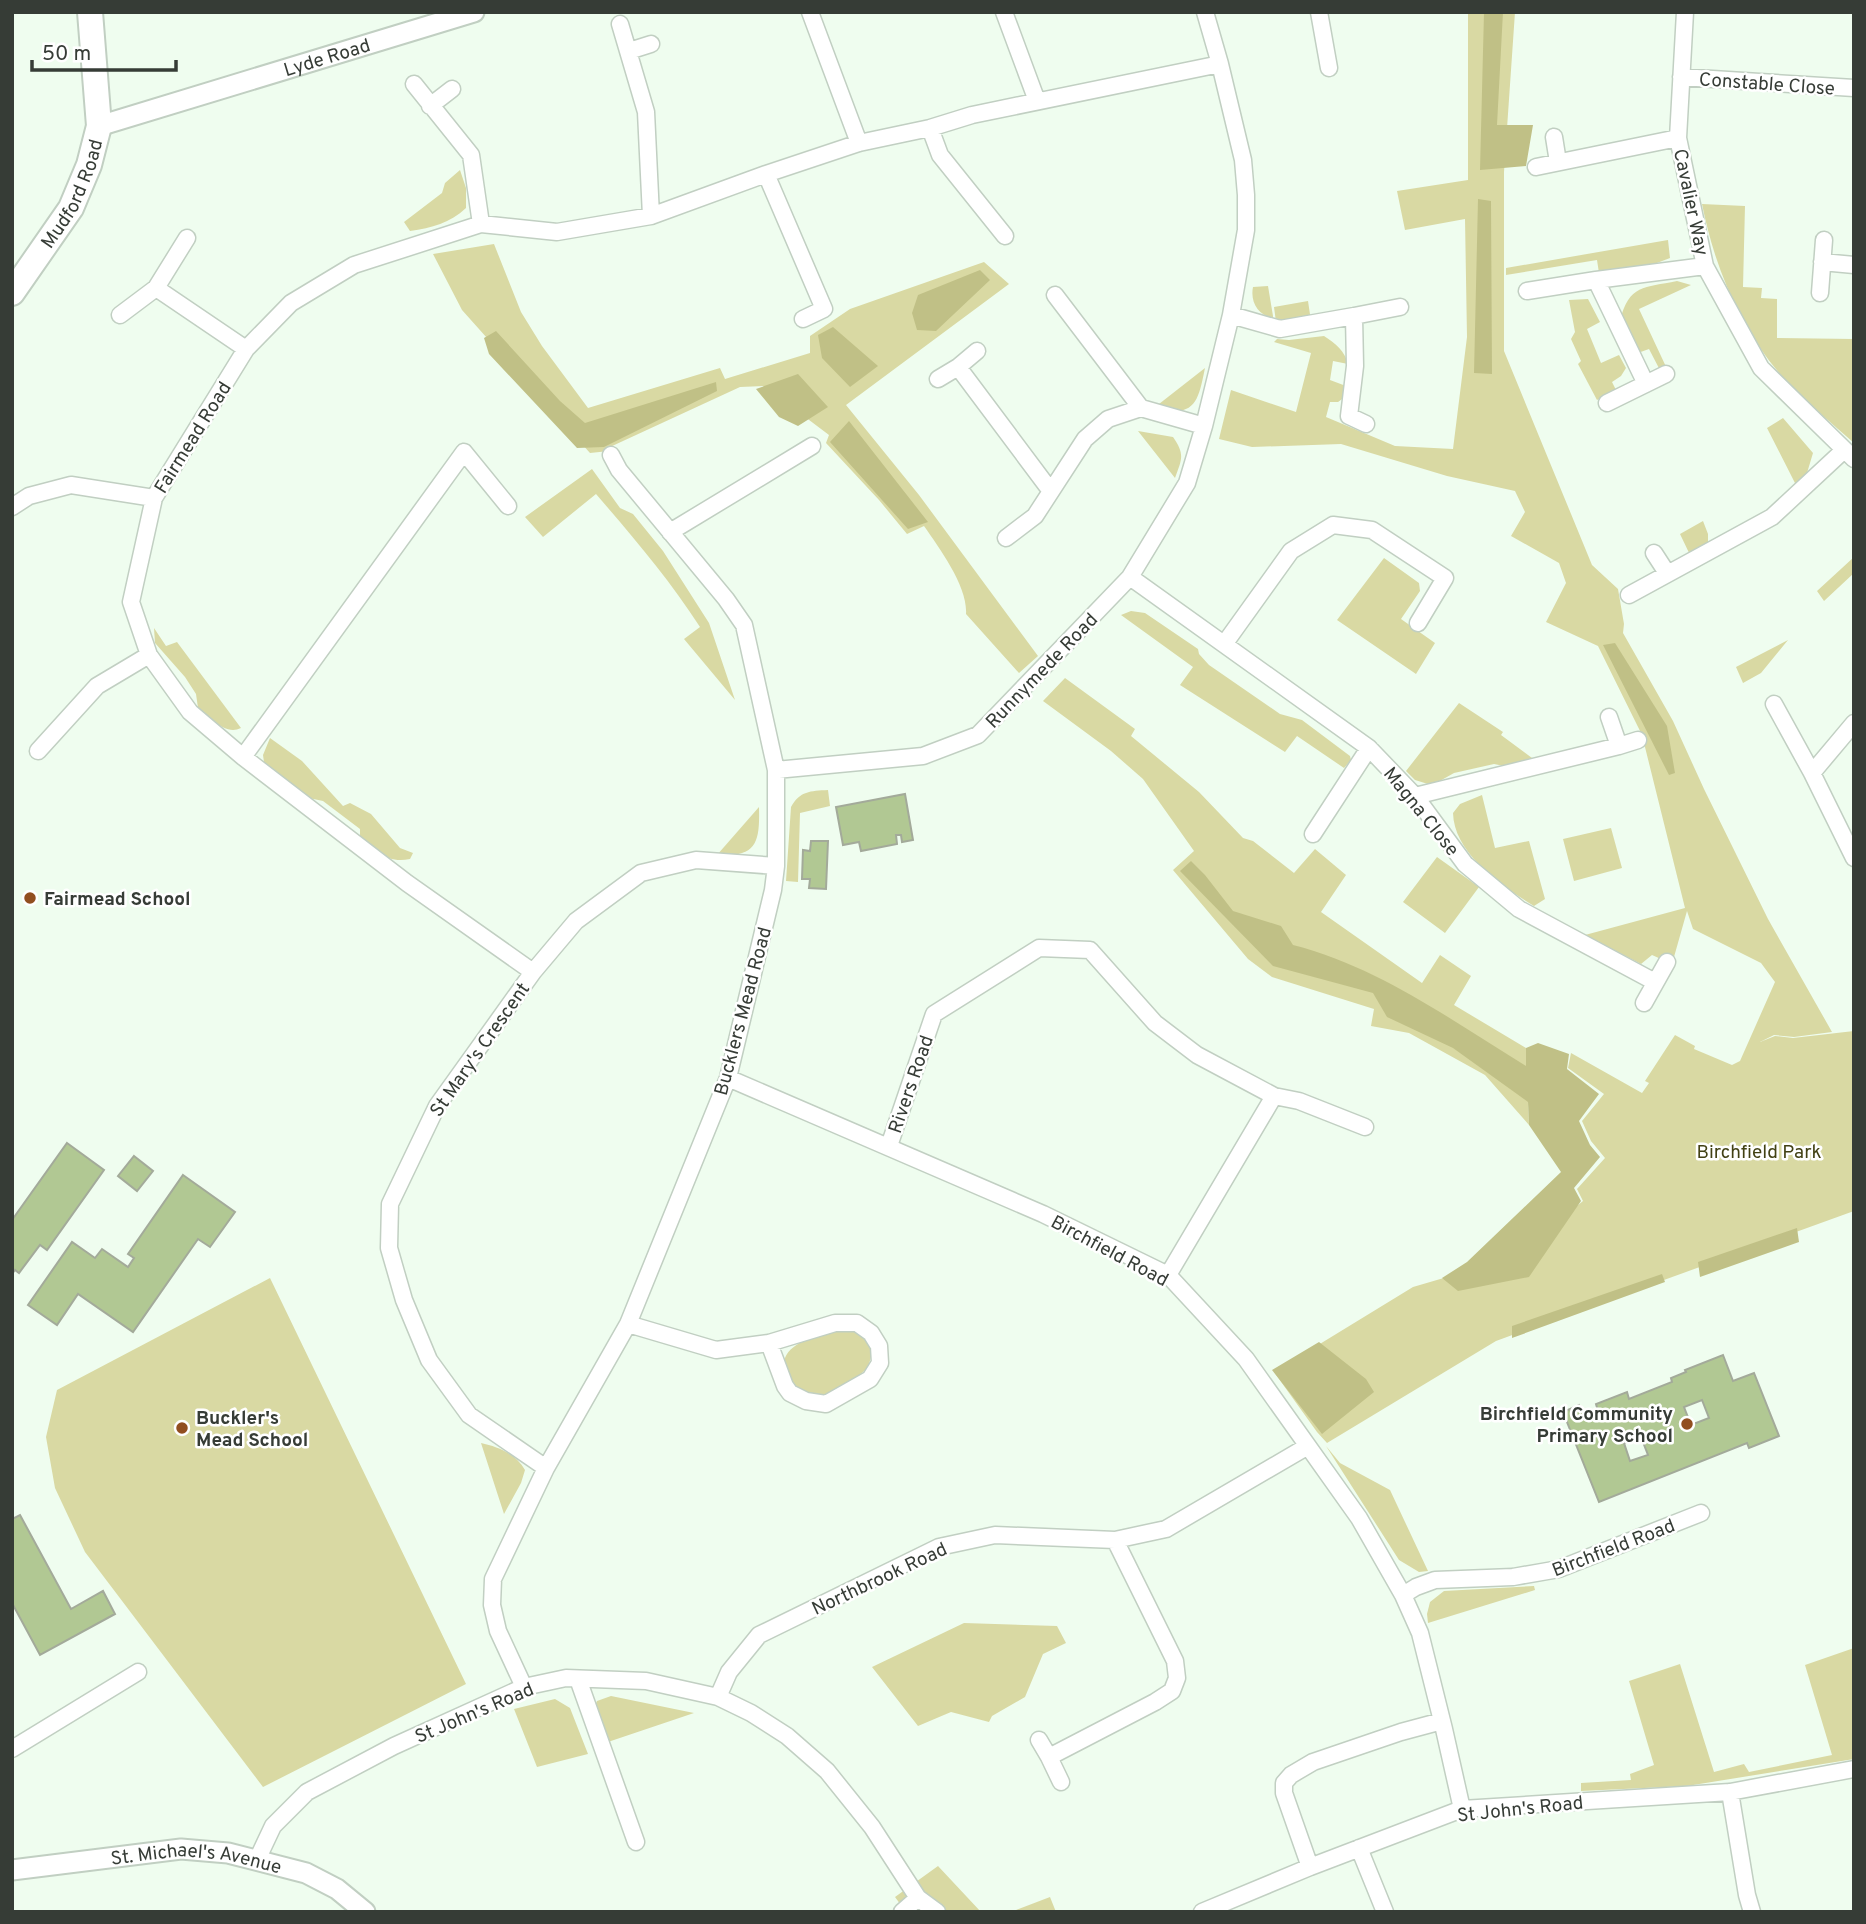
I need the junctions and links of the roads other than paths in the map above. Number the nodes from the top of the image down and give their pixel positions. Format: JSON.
{"nodes":[{"id":1,"x":90,"y":12,"type":"edge"},
{"id":2,"x":474,"y":12,"type":"edge"},
{"id":3,"x":810,"y":12,"type":"edge"},
{"id":4,"x":1004,"y":12,"type":"edge"},
{"id":5,"x":1205,"y":12,"type":"edge"},
{"id":6,"x":1319,"y":12,"type":"edge"},
{"id":7,"x":1685,"y":12,"type":"edge"},
{"id":8,"x":620,"y":24,"type":"dead end"},
{"id":9,"x":651,"y":44,"type":"dead end"},
{"id":10,"x":629,"y":51,"type":"junction"},
{"id":11,"x":1220,"y":64,"type":"junction"},
{"id":12,"x":1329,"y":68,"type":"dead end"},
{"id":13,"x":1681,"y":77,"type":"junction"},
{"id":14,"x":414,"y":84,"type":"dead end"},
{"id":15,"x":1854,"y":88,"type":"edge"},
{"id":16,"x":452,"y":89,"type":"dead end"},
{"id":17,"x":1037,"y":101,"type":"junction"},
{"id":18,"x":430,"y":106,"type":"junction"},
{"id":19,"x":99,"y":126,"type":"junction"},
{"id":20,"x":930,"y":128,"type":"junction"},
{"id":21,"x":1554,"y":137,"type":"dead end"},
{"id":22,"x":1678,"y":138,"type":"junction"},
{"id":23,"x":859,"y":143,"type":"junction"},
{"id":24,"x":1558,"y":162,"type":"junction"},
{"id":25,"x":1536,"y":167,"type":"dead end"},
{"id":26,"x":766,"y":174,"type":"junction"},
{"id":27,"x":651,"y":216,"type":"junction"},
{"id":28,"x":481,"y":224,"type":"junction"},
{"id":29,"x":1005,"y":236,"type":"dead end"},
{"id":30,"x":187,"y":238,"type":"dead end"},
{"id":31,"x":1824,"y":240,"type":"dead end"},
{"id":32,"x":1822,"y":262,"type":"junction"},
{"id":33,"x":1854,"y":265,"type":"edge"},
{"id":34,"x":1705,"y":266,"type":"junction"},
{"id":35,"x":1596,"y":280,"type":"junction"},
{"id":36,"x":156,"y":288,"type":"junction"},
{"id":37,"x":1527,"y":291,"type":"dead end"},
{"id":38,"x":12,"y":293,"type":"edge"},
{"id":39,"x":1820,"y":293,"type":"dead end"},
{"id":40,"x":1055,"y":295,"type":"dead end"},
{"id":41,"x":1399,"y":307,"type":"dead end"},
{"id":42,"x":120,"y":315,"type":"dead end"},
{"id":43,"x":1231,"y":315,"type":"junction"},
{"id":44,"x":1354,"y":316,"type":"junction"},
{"id":45,"x":803,"y":319,"type":"dead end"},
{"id":46,"x":246,"y":349,"type":"junction"},
{"id":47,"x":977,"y":351,"type":"dead end"},
{"id":48,"x":958,"y":367,"type":"junction"},
{"id":49,"x":1667,"y":374,"type":"dead end"},
{"id":50,"x":938,"y":379,"type":"dead end"},
{"id":51,"x":1646,"y":384,"type":"junction"},
{"id":52,"x":1607,"y":403,"type":"dead end"},
{"id":53,"x":1141,"y":408,"type":"junction"},
{"id":54,"x":1366,"y":424,"type":"dead end"},
{"id":55,"x":1204,"y":426,"type":"junction"},
{"id":56,"x":812,"y":446,"type":"dead end"},
{"id":57,"x":611,"y":455,"type":"dead end"},
{"id":58,"x":1848,"y":455,"type":"edge"},
{"id":59,"x":1050,"y":490,"type":"junction"},
{"id":60,"x":154,"y":498,"type":"junction"},
{"id":61,"x":508,"y":506,"type":"dead end"},
{"id":62,"x":12,"y":507,"type":"edge"},
{"id":63,"x":670,"y":532,"type":"junction"},
{"id":64,"x":1006,"y":538,"type":"dead end"},
{"id":65,"x":1654,"y":553,"type":"dead end"},
{"id":66,"x":1667,"y":573,"type":"junction"},
{"id":67,"x":1130,"y":577,"type":"junction"},
{"id":68,"x":1629,"y":595,"type":"dead end"},
{"id":69,"x":1418,"y":623,"type":"dead end"},
{"id":70,"x":1225,"y":643,"type":"junction"},
{"id":71,"x":149,"y":654,"type":"junction"},
{"id":72,"x":1774,"y":704,"type":"dead end"},
{"id":73,"x":1609,"y":717,"type":"dead end"},
{"id":74,"x":1854,"y":723,"type":"edge"},
{"id":75,"x":1638,"y":740,"type":"dead end"},
{"id":76,"x":1619,"y":746,"type":"junction"},
{"id":77,"x":1369,"y":748,"type":"junction"},
{"id":78,"x":38,"y":751,"type":"dead end"},
{"id":79,"x":243,"y":757,"type":"junction"},
{"id":80,"x":776,"y":770,"type":"junction"},
{"id":81,"x":1812,"y":773,"type":"junction"},
{"id":82,"x":1415,"y":796,"type":"junction"},
{"id":83,"x":1313,"y":834,"type":"dead end"},
{"id":84,"x":1853,"y":859,"type":"edge"},
{"id":85,"x":776,"y":866,"type":"junction"},
{"id":86,"x":1667,"y":962,"type":"dead end"},
{"id":87,"x":533,"y":972,"type":"junction"},
{"id":88,"x":1655,"y":982,"type":"junction"},
{"id":89,"x":1644,"y":1003,"type":"dead end"},
{"id":90,"x":728,"y":1078,"type":"junction"},
{"id":91,"x":1274,"y":1096,"type":"junction"},
{"id":92,"x":1365,"y":1127,"type":"dead end"},
{"id":93,"x":889,"y":1146,"type":"junction"},
{"id":94,"x":1168,"y":1275,"type":"junction"},
{"id":95,"x":628,"y":1324,"type":"junction"},
{"id":96,"x":769,"y":1343,"type":"junction"},
{"id":97,"x":1308,"y":1446,"type":"junction"},
{"id":98,"x":546,"y":1468,"type":"junction"},
{"id":99,"x":1701,"y":1513,"type":"dead end"},
{"id":100,"x":1115,"y":1540,"type":"junction"},
{"id":101,"x":1403,"y":1595,"type":"junction"},
{"id":102,"x":138,"y":1672,"type":"dead end"},
{"id":103,"x":578,"y":1679,"type":"junction"},
{"id":104,"x":524,"y":1687,"type":"junction"},
{"id":105,"x":718,"y":1698,"type":"junction"},
{"id":106,"x":1442,"y":1721,"type":"junction"},
{"id":107,"x":1039,"y":1740,"type":"dead end"},
{"id":108,"x":12,"y":1749,"type":"edge"},
{"id":109,"x":1049,"y":1757,"type":"junction"},
{"id":110,"x":1854,"y":1769,"type":"edge"},
{"id":111,"x":1061,"y":1782,"type":"dead end"},
{"id":112,"x":1730,"y":1792,"type":"junction"},
{"id":113,"x":1462,"y":1809,"type":"junction"},
{"id":114,"x":636,"y":1842,"type":"dead end"},
{"id":115,"x":1359,"y":1848,"type":"junction"},
{"id":116,"x":257,"y":1860,"type":"junction"},
{"id":117,"x":1310,"y":1867,"type":"junction"},
{"id":118,"x":12,"y":1870,"type":"edge"},
{"id":119,"x":918,"y":1898,"type":"junction"},
{"id":120,"x":365,"y":1912,"type":"edge"},
{"id":121,"x":902,"y":1912,"type":"edge"},
{"id":122,"x":937,"y":1912,"type":"edge"},
{"id":123,"x":1202,"y":1912,"type":"edge"},
{"id":124,"x":1384,"y":1912,"type":"edge"},
{"id":125,"x":1752,"y":1912,"type":"edge"}],
"edges":[{"from":1,"to":19,"type":"main road","name":"Mudford Road"},
{"from":2,"to":19,"type":"street","name":"Lyde Road"},
{"from":3,"to":23,"type":"street"},
{"from":4,"to":17,"type":"street"},
{"from":5,"to":11,"type":"street","name":"Runnymede Road"},
{"from":6,"to":12,"type":"street"},
{"from":7,"to":13,"type":"street","name":"Cavalier Way"},
{"from":8,"to":10,"type":"street"},
{"from":9,"to":10,"type":"street"},
{"from":10,"to":27,"type":"street"},
{"from":11,"to":17,"type":"street"},
{"from":11,"to":43,"type":"street","name":"Runnymede Road"},
{"from":13,"to":15,"type":"street","name":"Constable Close"},
{"from":13,"to":22,"type":"street","name":"Cavalier Way"},
{"from":14,"to":18,"type":"street"},
{"from":16,"to":18,"type":"street"},
{"from":17,"to":20,"type":"street"},
{"from":18,"to":28,"type":"street"},
{"from":19,"to":38,"type":"main road","name":"Mudford Road"},
{"from":20,"to":23,"type":"street"},
{"from":20,"to":29,"type":"street"},
{"from":21,"to":24,"type":"street"},
{"from":22,"to":24,"type":"street","name":"Cavalier Way"},
{"from":22,"to":34,"type":"street","name":"Cavalier Way"},
{"from":23,"to":26,"type":"street"},
{"from":24,"to":25,"type":"street","name":"Cavalier Way"},
{"from":26,"to":27,"type":"street"},
{"from":26,"to":45,"type":"street"},
{"from":27,"to":28,"type":"street"},
{"from":28,"to":46,"type":"street","name":"Fairmead Road"},
{"from":30,"to":36,"type":"street"},
{"from":31,"to":32,"type":"street"},
{"from":32,"to":33,"type":"street"},
{"from":32,"to":39,"type":"street"},
{"from":34,"to":35,"type":"street","name":"Cavalier Way"},
{"from":34,"to":58,"type":"street","name":"Cavalier Way"},
{"from":35,"to":37,"type":"street","name":"Cavalier Way"},
{"from":35,"to":51,"type":"street"},
{"from":36,"to":42,"type":"street"},
{"from":36,"to":46,"type":"street"},
{"from":40,"to":53,"type":"street"},
{"from":41,"to":44,"type":"street"},
{"from":43,"to":44,"type":"street"},
{"from":43,"to":55,"type":"street","name":"Runnymede Road"},
{"from":44,"to":54,"type":"street"},
{"from":46,"to":60,"type":"street","name":"Fairmead Road"},
{"from":47,"to":48,"type":"street"},
{"from":48,"to":50,"type":"street"},
{"from":48,"to":59,"type":"street"},
{"from":49,"to":51,"type":"street"},
{"from":51,"to":52,"type":"street"},
{"from":53,"to":55,"type":"street"},
{"from":53,"to":59,"type":"street"},
{"from":55,"to":67,"type":"street","name":"Runnymede Road"},
{"from":56,"to":63,"type":"street"},
{"from":57,"to":63,"type":"street","name":"Bucklers Mead Road"},
{"from":58,"to":66,"type":"street"},
{"from":59,"to":64,"type":"street"},
{"from":60,"to":62,"type":"street"},
{"from":60,"to":71,"type":"street","name":"Fairmead Road"},
{"from":61,"to":79,"type":"street"},
{"from":63,"to":80,"type":"street","name":"Bucklers Mead Road"},
{"from":65,"to":66,"type":"street"},
{"from":66,"to":68,"type":"street"},
{"from":67,"to":70,"type":"street","name":"Magna Close"},
{"from":67,"to":80,"type":"street","name":"Runnymede Road"},
{"from":69,"to":70,"type":"street"},
{"from":70,"to":77,"type":"street","name":"Magna Close"},
{"from":71,"to":78,"type":"street"},
{"from":71,"to":79,"type":"street","name":"Fairmead Road"},
{"from":72,"to":81,"type":"street"},
{"from":73,"to":76,"type":"street"},
{"from":74,"to":81,"type":"street"},
{"from":75,"to":76,"type":"street"},
{"from":76,"to":82,"type":"street"},
{"from":77,"to":82,"type":"street","name":"Magna Close"},
{"from":77,"to":83,"type":"street"},
{"from":79,"to":87,"type":"street","name":"Fairmead Road"},
{"from":80,"to":85,"type":"street","name":"Bucklers Mead Road"},
{"from":81,"to":84,"type":"street"},
{"from":82,"to":88,"type":"street","name":"Magna Close"},
{"from":85,"to":87,"type":"street","name":"St Mary's Crescent"},
{"from":85,"to":90,"type":"street","name":"Bucklers Mead Road"},
{"from":86,"to":88,"type":"street"},
{"from":87,"to":98,"type":"street","name":"St Mary's Crescent"},
{"from":88,"to":89,"type":"street"},
{"from":90,"to":93,"type":"street","name":"Birchfield Road"},
{"from":90,"to":95,"type":"street","name":"Bucklers Mead Road"},
{"from":91,"to":92,"type":"street","name":"Rivers Road"},
{"from":91,"to":93,"type":"street","name":"Rivers Road"},
{"from":91,"to":94,"type":"street"},
{"from":93,"to":94,"type":"street","name":"Birchfield Road"},
{"from":94,"to":97,"type":"street","name":"Birchfield Road"},
{"from":95,"to":96,"type":"street"},
{"from":95,"to":98,"type":"street","name":"Bucklers Mead Road"},
{"from":96,"to":96,"type":"street"},
{"from":97,"to":100,"type":"street","name":"Northbrook Road"},
{"from":97,"to":101,"type":"street","name":"Birchfield Road"},
{"from":98,"to":104,"type":"street","name":"Bucklers Mead Road"},
{"from":99,"to":101,"type":"street","name":"Birchfield Road"},
{"from":100,"to":105,"type":"street","name":"Northbrook Road"},
{"from":100,"to":109,"type":"street"},
{"from":101,"to":106,"type":"street","name":"Birchfield Road"},
{"from":102,"to":108,"type":"street"},
{"from":103,"to":104,"type":"street","name":"St John's Road"},
{"from":103,"to":105,"type":"street","name":"St John's Road"},
{"from":103,"to":114,"type":"street"},
{"from":104,"to":116,"type":"street","name":"St John's Road"},
{"from":105,"to":119,"type":"street","name":"St John's Road"},
{"from":106,"to":113,"type":"street","name":"Birchfield Road"},
{"from":106,"to":117,"type":"street"},
{"from":107,"to":109,"type":"street"},
{"from":109,"to":111,"type":"street"},
{"from":110,"to":112,"type":"street","name":"St John's Road"},
{"from":112,"to":113,"type":"street","name":"St John's Road"},
{"from":112,"to":125,"type":"street"},
{"from":113,"to":115,"type":"street","name":"St John's Road"},
{"from":115,"to":117,"type":"street","name":"St John's Road"},
{"from":115,"to":124,"type":"street"},
{"from":116,"to":118,"type":"street","name":"St. Michael's Avenue"},
{"from":116,"to":120,"type":"street","name":"St. Michael's Avenue"},
{"from":117,"to":123,"type":"street","name":"St John's Road"},
{"from":119,"to":121,"type":"street"},
{"from":119,"to":122,"type":"street","name":"St John's Road"}]}
